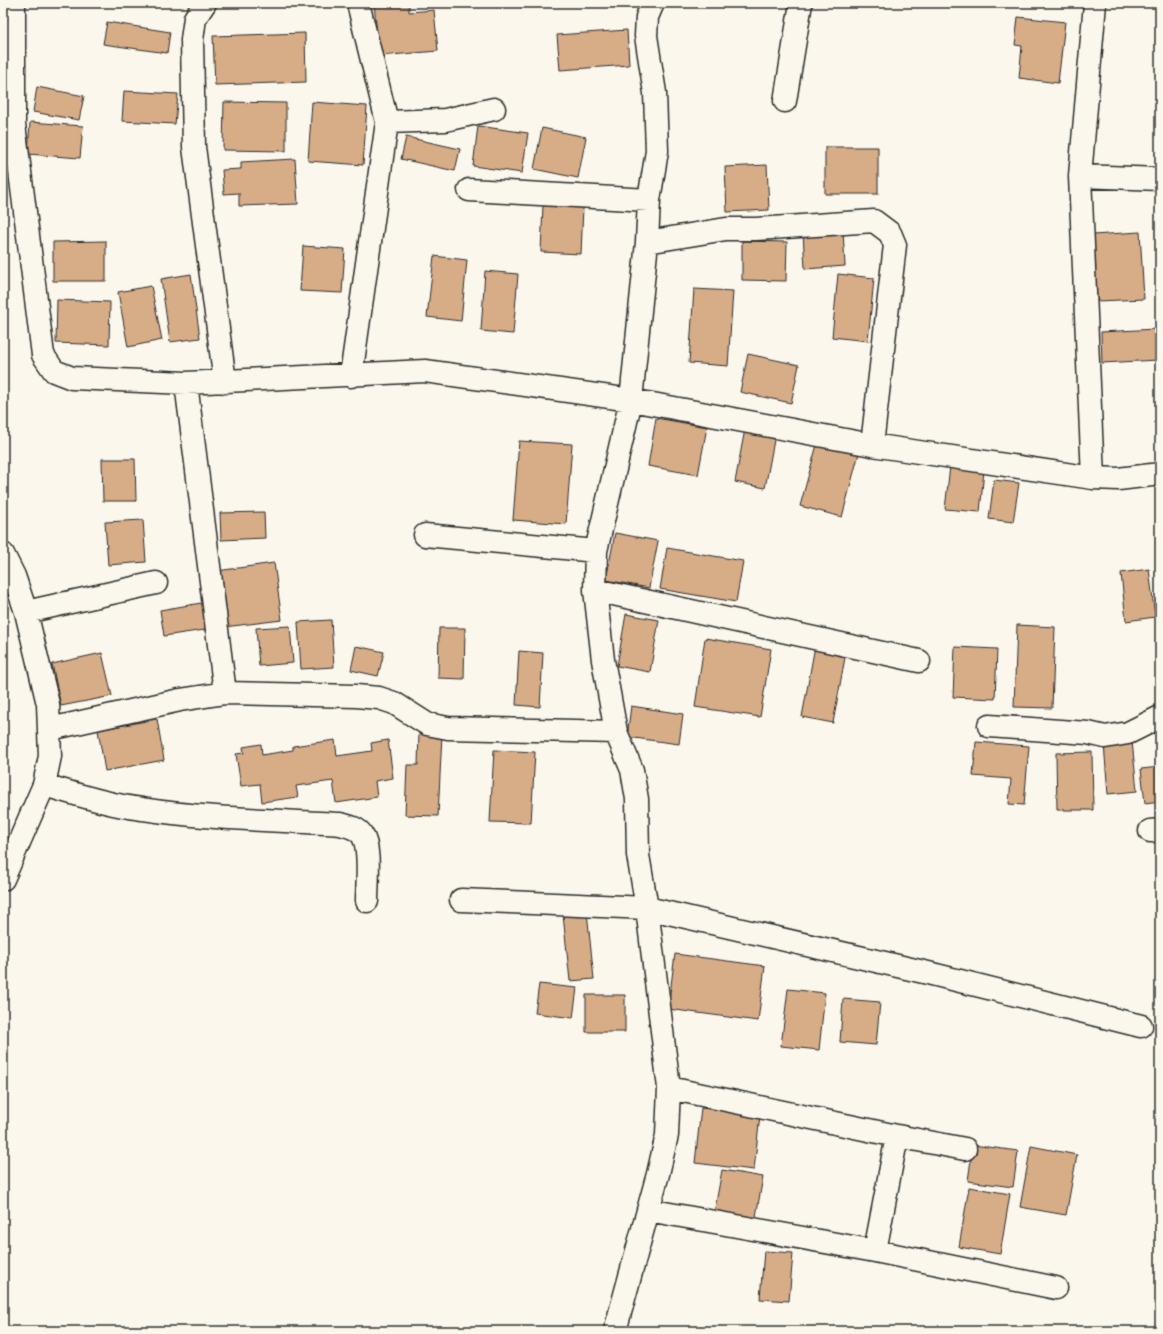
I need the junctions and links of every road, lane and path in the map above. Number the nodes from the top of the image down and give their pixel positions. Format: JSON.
{"nodes":[{"id":1,"x":14,"y":3,"type":"edge"},
{"id":2,"x":205,"y":3,"type":"edge"},
{"id":3,"x":358,"y":3,"type":"edge"},
{"id":4,"x":653,"y":3,"type":"edge"},
{"id":5,"x":801,"y":3,"type":"edge"},
{"id":6,"x":1095,"y":3,"type":"edge"},
{"id":7,"x":785,"y":101,"type":"dead end"},
{"id":8,"x":494,"y":109,"type":"dead end"},
{"id":9,"x":387,"y":122,"type":"junction"},
{"id":10,"x":1080,"y":176,"type":"junction"},
{"id":11,"x":1160,"y":179,"type":"edge"},
{"id":12,"x":469,"y":190,"type":"dead end"},
{"id":13,"x":649,"y":200,"type":"junction"},
{"id":14,"x":647,"y":242,"type":"junction"},
{"id":15,"x":351,"y":376,"type":"junction"},
{"id":16,"x":225,"y":382,"type":"junction"},
{"id":17,"x":186,"y":384,"type":"junction"},
{"id":18,"x":631,"y":400,"type":"junction"},
{"id":19,"x":872,"y":445,"type":"junction"},
{"id":20,"x":1160,"y":474,"type":"edge"},
{"id":21,"x":1093,"y":478,"type":"junction"},
{"id":22,"x":425,"y":534,"type":"dead end"},
{"id":23,"x":596,"y":551,"type":"junction"},
{"id":24,"x":3,"y":554,"type":"edge"},
{"id":25,"x":156,"y":584,"type":"dead end"},
{"id":26,"x":595,"y":590,"type":"junction"},
{"id":27,"x":26,"y":612,"type":"junction"},
{"id":28,"x":919,"y":661,"type":"dead end"},
{"id":29,"x":226,"y":693,"type":"junction"},
{"id":30,"x":1160,"y":717,"type":"edge"},
{"id":31,"x":989,"y":726,"type":"dead end"},
{"id":32,"x":50,"y":729,"type":"junction"},
{"id":33,"x":616,"y":732,"type":"junction"},
{"id":34,"x":44,"y":785,"type":"junction"},
{"id":35,"x":3,"y":879,"type":"edge"},
{"id":36,"x":461,"y":900,"type":"dead end"},
{"id":37,"x":368,"y":901,"type":"dead end"},
{"id":38,"x":647,"y":908,"type":"junction"},
{"id":39,"x":1141,"y":1026,"type":"dead end"},
{"id":40,"x":669,"y":1088,"type":"junction"},
{"id":41,"x":897,"y":1136,"type":"junction"},
{"id":42,"x":965,"y":1149,"type":"dead end"},
{"id":43,"x":648,"y":1210,"type":"junction"},
{"id":44,"x":875,"y":1251,"type":"junction"},
{"id":45,"x":1056,"y":1288,"type":"dead end"},
{"id":46,"x":615,"y":1331,"type":"edge"}],
"edges":[{"from":1,"to":17,"type":"street"},
{"from":2,"to":16,"type":"street"},
{"from":3,"to":9,"type":"street"},
{"from":4,"to":13,"type":"street"},
{"from":5,"to":7,"type":"street"},
{"from":6,"to":10,"type":"street"},
{"from":8,"to":9,"type":"street"},
{"from":9,"to":15,"type":"street"},
{"from":10,"to":11,"type":"street"},
{"from":10,"to":21,"type":"street"},
{"from":12,"to":13,"type":"street"},
{"from":13,"to":14,"type":"street"},
{"from":14,"to":18,"type":"street"},
{"from":14,"to":19,"type":"street"},
{"from":15,"to":16,"type":"street"},
{"from":15,"to":18,"type":"street"},
{"from":16,"to":17,"type":"street"},
{"from":17,"to":29,"type":"street"},
{"from":18,"to":19,"type":"street"},
{"from":18,"to":23,"type":"street"},
{"from":19,"to":21,"type":"street"},
{"from":20,"to":21,"type":"street"},
{"from":22,"to":23,"type":"street"},
{"from":23,"to":26,"type":"street"},
{"from":24,"to":27,"type":"street"},
{"from":25,"to":27,"type":"street"},
{"from":26,"to":28,"type":"street"},
{"from":26,"to":33,"type":"street"},
{"from":27,"to":32,"type":"street"},
{"from":29,"to":32,"type":"street"},
{"from":29,"to":33,"type":"street"},
{"from":30,"to":31,"type":"street"},
{"from":32,"to":34,"type":"street"},
{"from":33,"to":38,"type":"street"},
{"from":34,"to":35,"type":"street"},
{"from":34,"to":37,"type":"street"},
{"from":36,"to":38,"type":"street"},
{"from":38,"to":39,"type":"street"},
{"from":38,"to":40,"type":"street"},
{"from":40,"to":41,"type":"street"},
{"from":40,"to":43,"type":"street"},
{"from":41,"to":42,"type":"street"},
{"from":41,"to":44,"type":"street"},
{"from":43,"to":44,"type":"street"},
{"from":43,"to":46,"type":"street"},
{"from":44,"to":45,"type":"street"}]}
